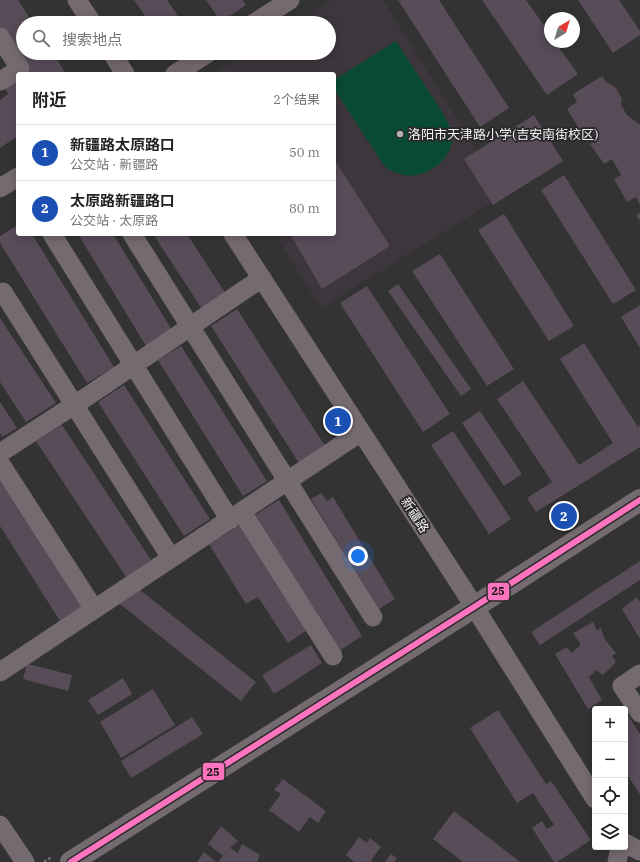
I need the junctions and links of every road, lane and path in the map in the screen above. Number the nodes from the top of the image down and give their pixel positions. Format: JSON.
{"nodes":[{"id":1,"x":76,"y":0,"type":"edge"},
{"id":2,"x":290,"y":0,"type":"edge"},
{"id":3,"x":87,"y":16,"type":"edge"},
{"id":4,"x":265,"y":16,"type":"edge"},
{"id":5,"x":0,"y":37,"type":"edge"},
{"id":6,"x":116,"y":60,"type":"edge"},
{"id":7,"x":197,"y":60,"type":"edge"},
{"id":8,"x":124,"y":72,"type":"edge"},
{"id":9,"x":178,"y":72,"type":"edge"},
{"id":10,"x":0,"y":81,"type":"edge"},
{"id":11,"x":16,"y":178,"type":"edge"},
{"id":12,"x":0,"y":188,"type":"edge"},
{"id":13,"x":53,"y":236,"type":"edge"},
{"id":14,"x":133,"y":236,"type":"edge"},
{"id":15,"x":234,"y":236,"type":"edge"},
{"id":16,"x":262,"y":278,"type":"junction"},
{"id":17,"x":3,"y":292,"type":"dead end"},
{"id":18,"x":190,"y":326,"type":"junction"},
{"id":19,"x":133,"y":365,"type":"junction"},
{"id":20,"x":74,"y":405,"type":"junction"},
{"id":21,"x":361,"y":432,"type":"junction"},
{"id":22,"x":0,"y":453,"type":"edge"},
{"id":23,"x":0,"y":463,"type":"edge"},
{"id":24,"x":287,"y":481,"type":"junction"},
{"id":25,"x":640,"y":500,"type":"edge"},
{"id":26,"x":236,"y":516,"type":"junction"},
{"id":27,"x":171,"y":558,"type":"junction"},
{"id":28,"x":474,"y":607,"type":"junction"},
{"id":29,"x":94,"y":610,"type":"junction"},
{"id":30,"x":373,"y":617,"type":"dead end"},
{"id":31,"x":333,"y":656,"type":"dead end"},
{"id":32,"x":0,"y":672,"type":"edge"},
{"id":33,"x":640,"y":674,"type":"edge"},
{"id":34,"x":640,"y":713,"type":"edge"},
{"id":35,"x":592,"y":793,"type":"edge"},
{"id":36,"x":0,"y":824,"type":"edge"},
{"id":37,"x":628,"y":845,"type":"edge"},
{"id":38,"x":619,"y":850,"type":"edge"},
{"id":39,"x":640,"y":851,"type":"edge"},
{"id":40,"x":25,"y":862,"type":"edge"},
{"id":41,"x":71,"y":862,"type":"edge"},
{"id":42,"x":617,"y":862,"type":"edge"}],
"edges":[{"from":1,"to":3,"type":"street"},
{"from":2,"to":4,"type":"street"},
{"from":5,"to":10,"type":"street"},
{"from":6,"to":8,"type":"street"},
{"from":7,"to":9,"type":"street"},
{"from":11,"to":12,"type":"street"},
{"from":13,"to":19,"type":"street"},
{"from":14,"to":18,"type":"street"},
{"from":15,"to":16,"type":"street","name":"新疆路"},
{"from":16,"to":18,"type":"street"},
{"from":16,"to":21,"type":"street","name":"新疆路"},
{"from":17,"to":20,"type":"street"},
{"from":18,"to":19,"type":"street"},
{"from":18,"to":24,"type":"street"},
{"from":19,"to":20,"type":"street"},
{"from":19,"to":26,"type":"street"},
{"from":20,"to":22,"type":"street"},
{"from":20,"to":27,"type":"street"},
{"from":21,"to":24,"type":"street"},
{"from":21,"to":28,"type":"street","name":"新疆路"},
{"from":23,"to":29,"type":"street"},
{"from":24,"to":26,"type":"street"},
{"from":24,"to":30,"type":"street"},
{"from":25,"to":28,"type":"main road"},
{"from":26,"to":27,"type":"street"},
{"from":26,"to":31,"type":"street"},
{"from":27,"to":29,"type":"street"},
{"from":28,"to":35,"type":"street","name":"新疆路"},
{"from":28,"to":41,"type":"main road"},
{"from":29,"to":32,"type":"street"},
{"from":33,"to":34,"type":"street"},
{"from":36,"to":40,"type":"street"},
{"from":37,"to":39,"type":"street"},
{"from":38,"to":42,"type":"street"}]}
